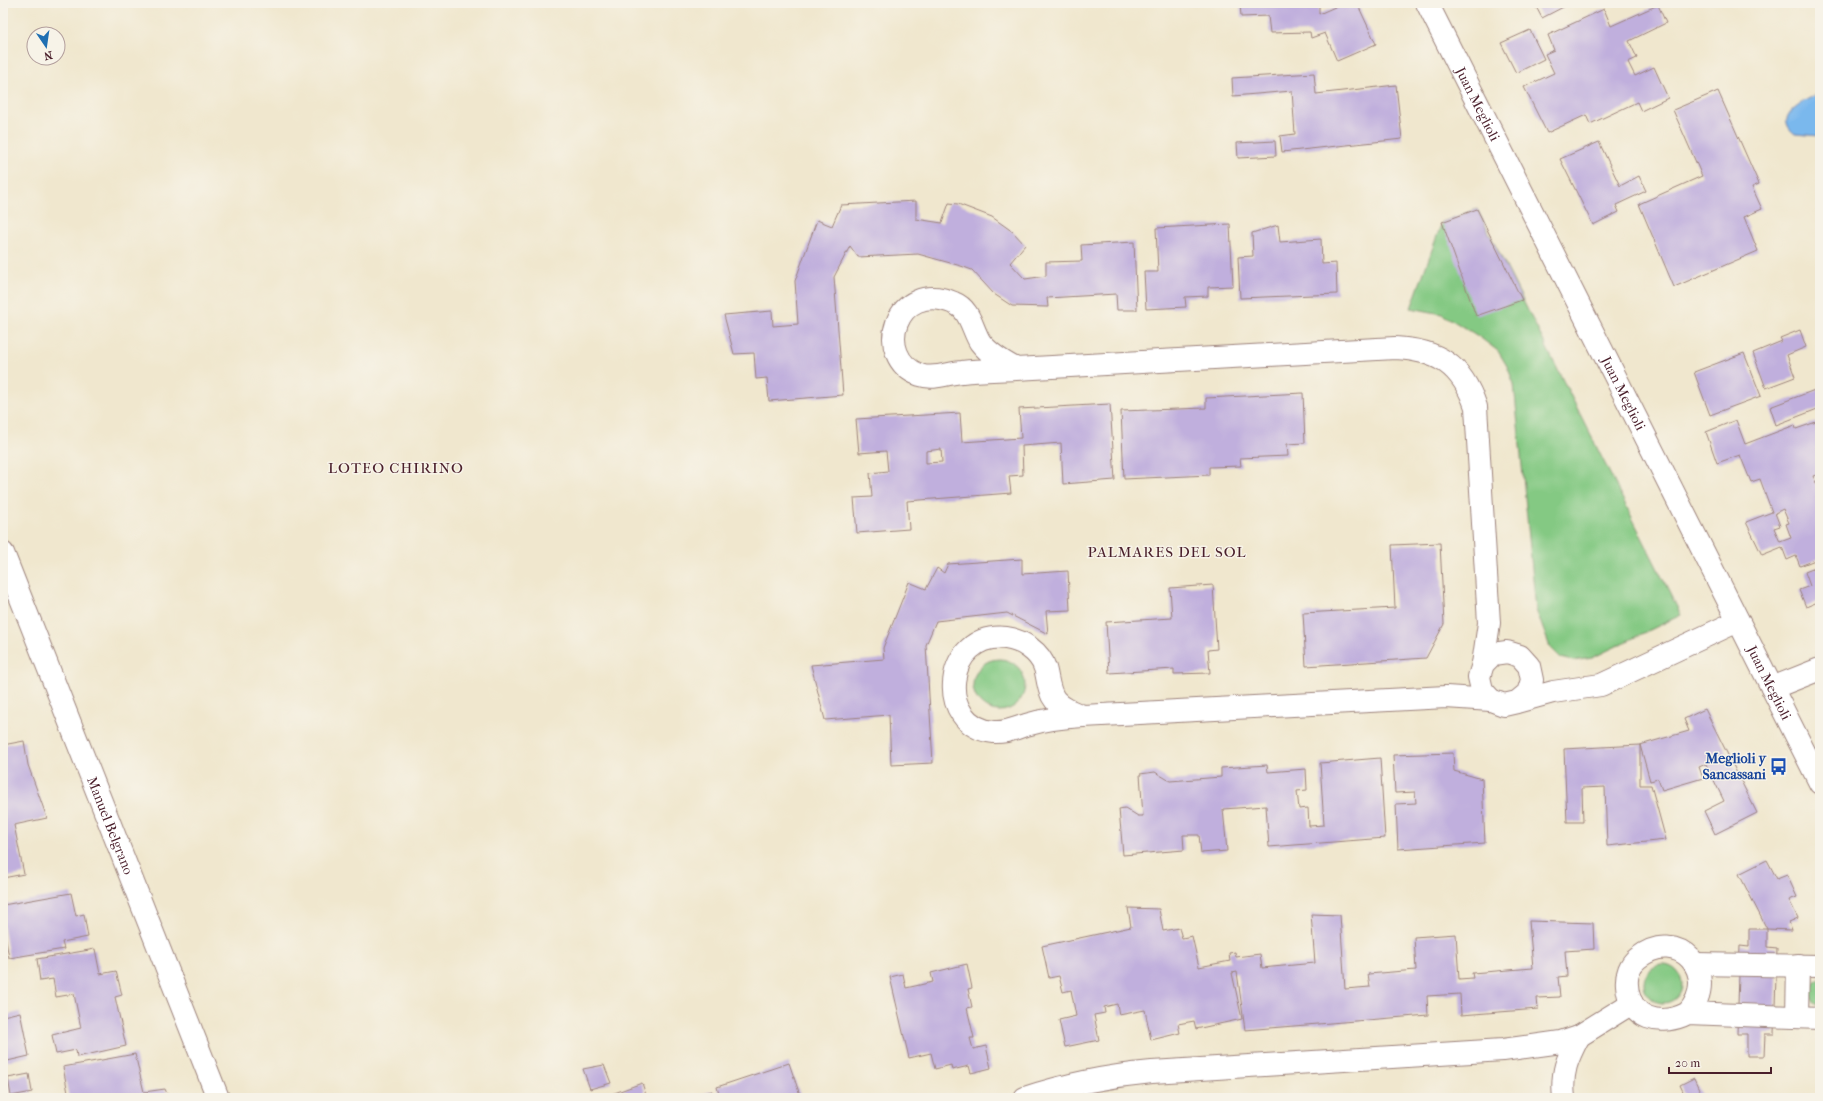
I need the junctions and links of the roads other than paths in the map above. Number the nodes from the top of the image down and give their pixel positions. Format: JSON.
{"nodes":[{"id":1,"x":1427,"y":3,"type":"edge"},
{"id":2,"x":1016,"y":369,"type":"junction"},
{"id":3,"x":3,"y":553,"type":"edge"},
{"id":4,"x":1738,"y":621,"type":"junction"},
{"id":5,"x":1489,"y":622,"type":"junction"},
{"id":6,"x":1507,"y":652,"type":"junction"},
{"id":7,"x":1529,"y":666,"type":"junction"},
{"id":8,"x":1481,"y":670,"type":"junction"},
{"id":9,"x":1820,"y":670,"type":"edge"},
{"id":10,"x":1772,"y":688,"type":"junction"},
{"id":11,"x":1564,"y":690,"type":"junction"},
{"id":12,"x":1446,"y":697,"type":"junction"},
{"id":13,"x":1490,"y":700,"type":"junction"},
{"id":14,"x":1517,"y":702,"type":"junction"},
{"id":15,"x":1083,"y":716,"type":"junction"},
{"id":16,"x":1820,"y":784,"type":"edge"},
{"id":17,"x":1694,"y":964,"type":"junction"},
{"id":18,"x":1798,"y":965,"type":"junction"},
{"id":19,"x":1820,"y":966,"type":"edge"},
{"id":20,"x":1632,"y":1003,"type":"junction"},
{"id":21,"x":1688,"y":1013,"type":"junction"},
{"id":22,"x":1798,"y":1017,"type":"junction"},
{"id":23,"x":1820,"y":1018,"type":"edge"},
{"id":24,"x":1579,"y":1036,"type":"junction"},
{"id":25,"x":218,"y":1098,"type":"edge"},
{"id":26,"x":1025,"y":1098,"type":"edge"},
{"id":27,"x":1564,"y":1098,"type":"edge"}],
"edges":[{"from":1,"to":4,"type":"street","name":"Juan Meglioli"},
{"from":2,"to":2,"type":"street"},
{"from":2,"to":5,"type":"street"},
{"from":3,"to":25,"type":"street","name":"Manuel Belgrano"},
{"from":4,"to":10,"type":"street","name":"Juan Meglioli"},
{"from":4,"to":11,"type":"street"},
{"from":5,"to":6,"type":"street"},
{"from":5,"to":8,"type":"street"},
{"from":6,"to":7,"type":"street"},
{"from":6,"to":8,"type":"street"},
{"from":7,"to":11,"type":"street"},
{"from":7,"to":14,"type":"street"},
{"from":8,"to":12,"type":"street"},
{"from":8,"to":13,"type":"street"},
{"from":9,"to":10,"type":"street"},
{"from":10,"to":16,"type":"street","name":"Juan Meglioli"},
{"from":11,"to":14,"type":"street"},
{"from":12,"to":13,"type":"street"},
{"from":12,"to":15,"type":"street"},
{"from":13,"to":14,"type":"street"},
{"from":15,"to":15,"type":"street"},
{"from":17,"to":18,"type":"street"},
{"from":17,"to":20,"type":"street"},
{"from":17,"to":21,"type":"street"},
{"from":18,"to":19,"type":"street"},
{"from":18,"to":22,"type":"street"},
{"from":20,"to":21,"type":"street"},
{"from":20,"to":24,"type":"street"},
{"from":21,"to":22,"type":"street"},
{"from":22,"to":23,"type":"street"},
{"from":24,"to":26,"type":"street"},
{"from":24,"to":27,"type":"street"}]}
